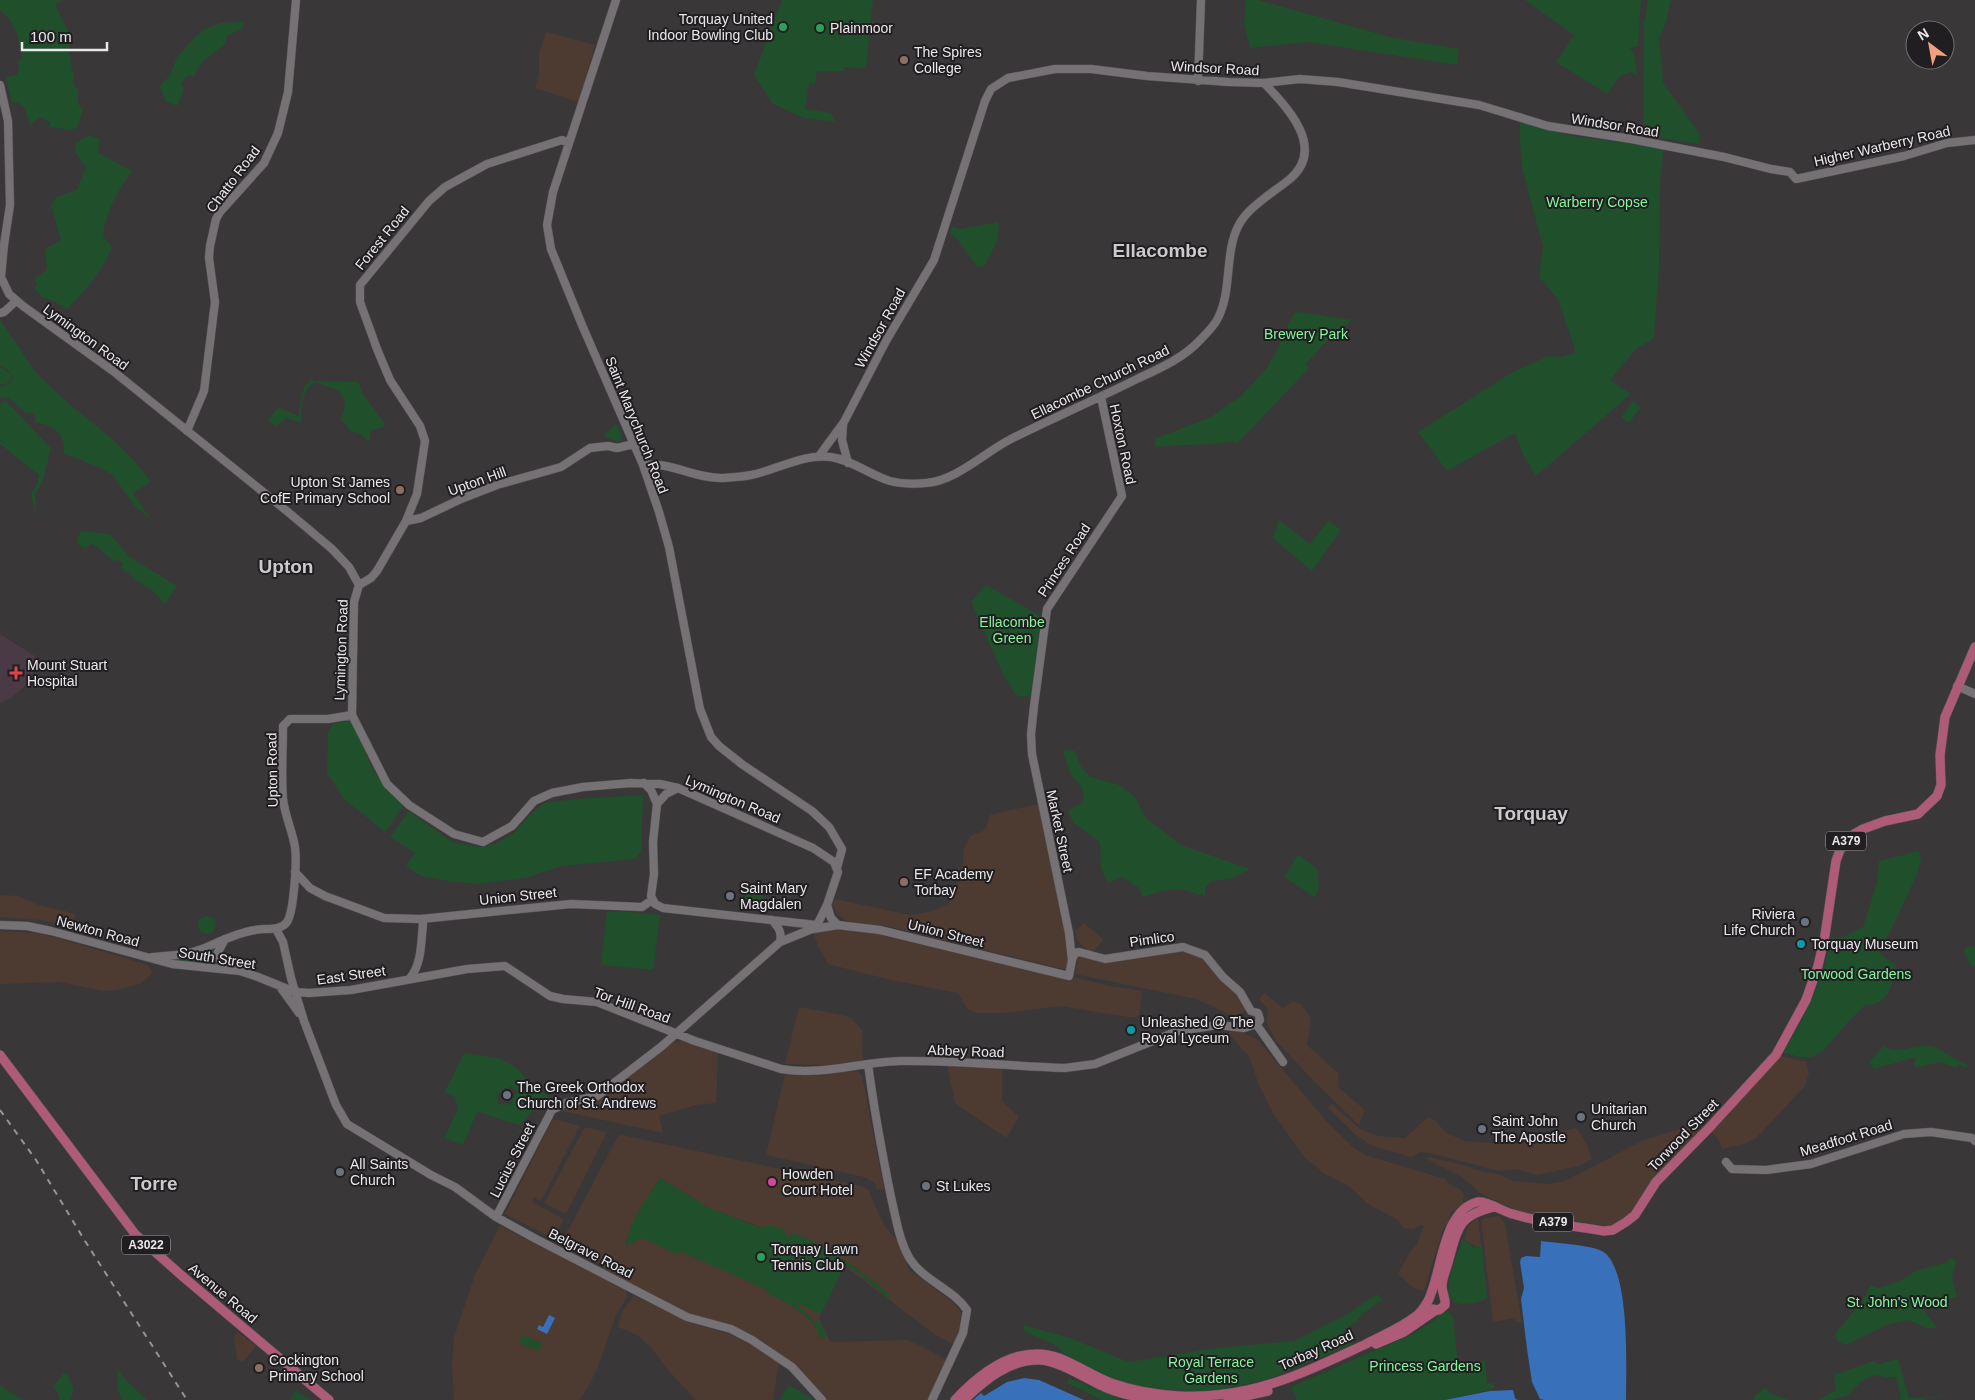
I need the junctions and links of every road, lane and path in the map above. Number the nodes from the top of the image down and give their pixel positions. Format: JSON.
{"nodes":[{"id":1,"x":296,"y":0,"type":"edge"},
{"id":2,"x":616,"y":0,"type":"edge"},
{"id":3,"x":1201,"y":0,"type":"edge"},
{"id":4,"x":1198,"y":81,"type":"junction"},
{"id":5,"x":1264,"y":83,"type":"junction"},
{"id":6,"x":0,"y":85,"type":"edge"},
{"id":7,"x":1975,"y":140,"type":"edge"},
{"id":8,"x":569,"y":143,"type":"junction"},
{"id":9,"x":1796,"y":179,"type":"joint"},
{"id":10,"x":16,"y":301,"type":"junction"},
{"id":11,"x":0,"y":313,"type":"edge"},
{"id":12,"x":1101,"y":398,"type":"junction"},
{"id":13,"x":844,"y":422,"type":"junction"},
{"id":14,"x":186,"y":431,"type":"junction"},
{"id":15,"x":634,"y":444,"type":"junction"},
{"id":16,"x":819,"y":456,"type":"junction"},
{"id":17,"x":848,"y":463,"type":"junction"},
{"id":18,"x":643,"y":465,"type":"junction"},
{"id":19,"x":1122,"y":496,"type":"joint"},
{"id":20,"x":406,"y":521,"type":"junction"},
{"id":21,"x":359,"y":585,"type":"junction"},
{"id":22,"x":1975,"y":647,"type":"edge"},
{"id":23,"x":1957,"y":686,"type":"junction"},
{"id":24,"x":1975,"y":694,"type":"edge"},
{"id":25,"x":352,"y":715,"type":"junction"},
{"id":26,"x":1031,"y":734,"type":"joint"},
{"id":27,"x":644,"y":783,"type":"junction"},
{"id":28,"x":678,"y":788,"type":"junction"},
{"id":29,"x":657,"y":804,"type":"junction"},
{"id":30,"x":838,"y":842,"type":"junction"},
{"id":31,"x":827,"y":856,"type":"junction"},
{"id":32,"x":837,"y":868,"type":"junction"},
{"id":33,"x":295,"y":872,"type":"junction"},
{"id":34,"x":310,"y":888,"type":"junction"},
{"id":35,"x":294,"y":896,"type":"junction"},
{"id":36,"x":653,"y":902,"type":"junction"},
{"id":37,"x":827,"y":905,"type":"junction"},
{"id":38,"x":421,"y":919,"type":"junction"},
{"id":39,"x":772,"y":920,"type":"junction"},
{"id":40,"x":0,"y":925,"type":"edge"},
{"id":41,"x":816,"y":925,"type":"junction"},
{"id":42,"x":838,"y":925,"type":"junction"},
{"id":43,"x":276,"y":929,"type":"junction"},
{"id":44,"x":1069,"y":933,"type":"junction"},
{"id":45,"x":225,"y":938,"type":"junction"},
{"id":46,"x":780,"y":942,"type":"junction"},
{"id":47,"x":1079,"y":952,"type":"junction"},
{"id":48,"x":148,"y":958,"type":"junction"},
{"id":49,"x":1072,"y":960,"type":"junction"},
{"id":50,"x":288,"y":967,"type":"junction"},
{"id":51,"x":229,"y":969,"type":"junction"},
{"id":52,"x":1069,"y":976,"type":"joint"},
{"id":53,"x":410,"y":978,"type":"junction"},
{"id":54,"x":278,"y":985,"type":"junction"},
{"id":55,"x":295,"y":992,"type":"junction"},
{"id":56,"x":304,"y":1021,"type":"junction"},
{"id":57,"x":1255,"y":1024,"type":"junction"},
{"id":58,"x":676,"y":1034,"type":"junction"},
{"id":59,"x":0,"y":1055,"type":"edge"},
{"id":60,"x":1283,"y":1062,"type":"dead end"},
{"id":61,"x":868,"y":1064,"type":"junction"},
{"id":62,"x":1975,"y":1141,"type":"edge"},
{"id":63,"x":1726,"y":1162,"type":"dead end"},
{"id":64,"x":496,"y":1217,"type":"junction"},
{"id":65,"x":1434,"y":1296,"type":"junction"},
{"id":66,"x":1436,"y":1310,"type":"junction"},
{"id":67,"x":329,"y":1400,"type":"edge"},
{"id":68,"x":822,"y":1400,"type":"edge"},
{"id":69,"x":932,"y":1400,"type":"edge"},
{"id":70,"x":955,"y":1400,"type":"edge"},
{"id":71,"x":964,"y":1400,"type":"edge"},
{"id":72,"x":1160,"y":1400,"type":"edge"},
{"id":73,"x":1228,"y":1400,"type":"edge"}],
"edges":[{"from":1,"to":14,"type":"street","name":"Chatto Road"},
{"from":2,"to":8,"type":"street","name":"Saint Marychurch Road"},
{"from":3,"to":4,"type":"street"},
{"from":4,"to":5,"type":"street","name":"Windsor Road"},
{"from":4,"to":13,"type":"street","name":"Windsor Road"},
{"from":5,"to":9,"type":"street","name":"Windsor Road"},
{"from":5,"to":12,"type":"street","name":"Ellacombe Church Road"},
{"from":6,"to":10,"type":"street","name":"Lymington Road"},
{"from":7,"to":9,"type":"street","name":"Higher Warberry Road"},
{"from":8,"to":15,"type":"street","name":"Saint Marychurch Road"},
{"from":8,"to":20,"type":"street","name":"Forest Road"},
{"from":10,"to":11,"type":"street"},
{"from":10,"to":14,"type":"street","name":"Lymington Road"},
{"from":12,"to":17,"type":"street","name":"Ellacombe Church Road"},
{"from":12,"to":19,"type":"street","name":"Hoxton Road"},
{"from":13,"to":16,"type":"street","name":"Windsor Road"},
{"from":13,"to":17,"type":"street","name":"Windsor Road"},
{"from":14,"to":21,"type":"street","name":"Lymington Road"},
{"from":15,"to":18,"type":"street","name":"Saint Marychurch Road"},
{"from":15,"to":20,"type":"street","name":"Upton Hill"},
{"from":16,"to":17,"type":"street","name":"Ellacombe Church Road"},
{"from":16,"to":18,"type":"street"},
{"from":18,"to":30,"type":"street","name":"Saint Marychurch Road"},
{"from":19,"to":26,"type":"street","name":"Princes Road"},
{"from":20,"to":21,"type":"street"},
{"from":21,"to":25,"type":"street","name":"Lymington Road"},
{"from":22,"to":23,"type":"main road","number":"A379"},
{"from":23,"to":24,"type":"street"},
{"from":23,"to":65,"type":"main road","name":"Torwood Street","number":"A379"},
{"from":25,"to":27,"type":"street","name":"Lymington Road"},
{"from":25,"to":33,"type":"street","name":"Upton Road"},
{"from":26,"to":44,"type":"street","name":"Market Street"},
{"from":27,"to":28,"type":"street","name":"Lymington Road"},
{"from":27,"to":29,"type":"street"},
{"from":28,"to":29,"type":"street"},
{"from":28,"to":31,"type":"street","name":"Lymington Road"},
{"from":29,"to":36,"type":"street"},
{"from":30,"to":31,"type":"street"},
{"from":30,"to":32,"type":"street"},
{"from":31,"to":32,"type":"street"},
{"from":32,"to":37,"type":"street"},
{"from":33,"to":34,"type":"street","name":"Union Street"},
{"from":33,"to":35,"type":"street","name":"Upton Road"},
{"from":34,"to":35,"type":"street"},
{"from":34,"to":38,"type":"street","name":"Union Street"},
{"from":35,"to":43,"type":"street","name":"Upton Road"},
{"from":36,"to":38,"type":"street","name":"Union Street"},
{"from":36,"to":39,"type":"street","name":"Union Street"},
{"from":37,"to":41,"type":"street"},
{"from":37,"to":42,"type":"street"},
{"from":38,"to":53,"type":"street"},
{"from":39,"to":41,"type":"street","name":"Union Street"},
{"from":39,"to":46,"type":"street"},
{"from":40,"to":48,"type":"street","name":"Newton Road"},
{"from":41,"to":42,"type":"street","name":"Union Street"},
{"from":41,"to":46,"type":"street","name":"Tor Hill Road"},
{"from":42,"to":52,"type":"street","name":"Union Street"},
{"from":43,"to":45,"type":"street","name":"Newton Road"},
{"from":43,"to":50,"type":"street"},
{"from":44,"to":47,"type":"street","name":"Market Street"},
{"from":44,"to":49,"type":"street","name":"Market Street"},
{"from":45,"to":48,"type":"street","name":"Newton Road"},
{"from":45,"to":51,"type":"street"},
{"from":46,"to":58,"type":"street","name":"Tor Hill Road"},
{"from":47,"to":49,"type":"street"},
{"from":47,"to":57,"type":"street","name":"Pimlico"},
{"from":48,"to":51,"type":"street","name":"South Street"},
{"from":49,"to":52,"type":"street","name":"Market Street"},
{"from":50,"to":54,"type":"street"},
{"from":50,"to":55,"type":"street"},
{"from":51,"to":54,"type":"street","name":"South Street"},
{"from":53,"to":55,"type":"street","name":"East Street"},
{"from":53,"to":58,"type":"street","name":"Tor Hill Road"},
{"from":54,"to":55,"type":"street","name":"South Street"},
{"from":54,"to":56,"type":"street"},
{"from":55,"to":56,"type":"street"},
{"from":56,"to":64,"type":"street","name":"Belgrave Road"},
{"from":57,"to":60,"type":"street"},
{"from":57,"to":61,"type":"street","name":"Abbey Road"},
{"from":58,"to":61,"type":"street","name":"Abbey Road"},
{"from":58,"to":64,"type":"street","name":"Lucius Street"},
{"from":59,"to":67,"type":"main road","name":"Avenue Road","number":"A3022"},
{"from":61,"to":69,"type":"street"},
{"from":62,"to":63,"type":"street","name":"Meadfoot Road"},
{"from":64,"to":68,"type":"street","name":"Belgrave Road"},
{"from":65,"to":66,"type":"main road"},
{"from":65,"to":66,"type":"main road","number":"A379"},
{"from":65,"to":70,"type":"main road","name":"Torbay Road"},
{"from":66,"to":73,"type":"main road","name":"Torbay Road"},
{"from":71,"to":72,"type":"main road"}]}
